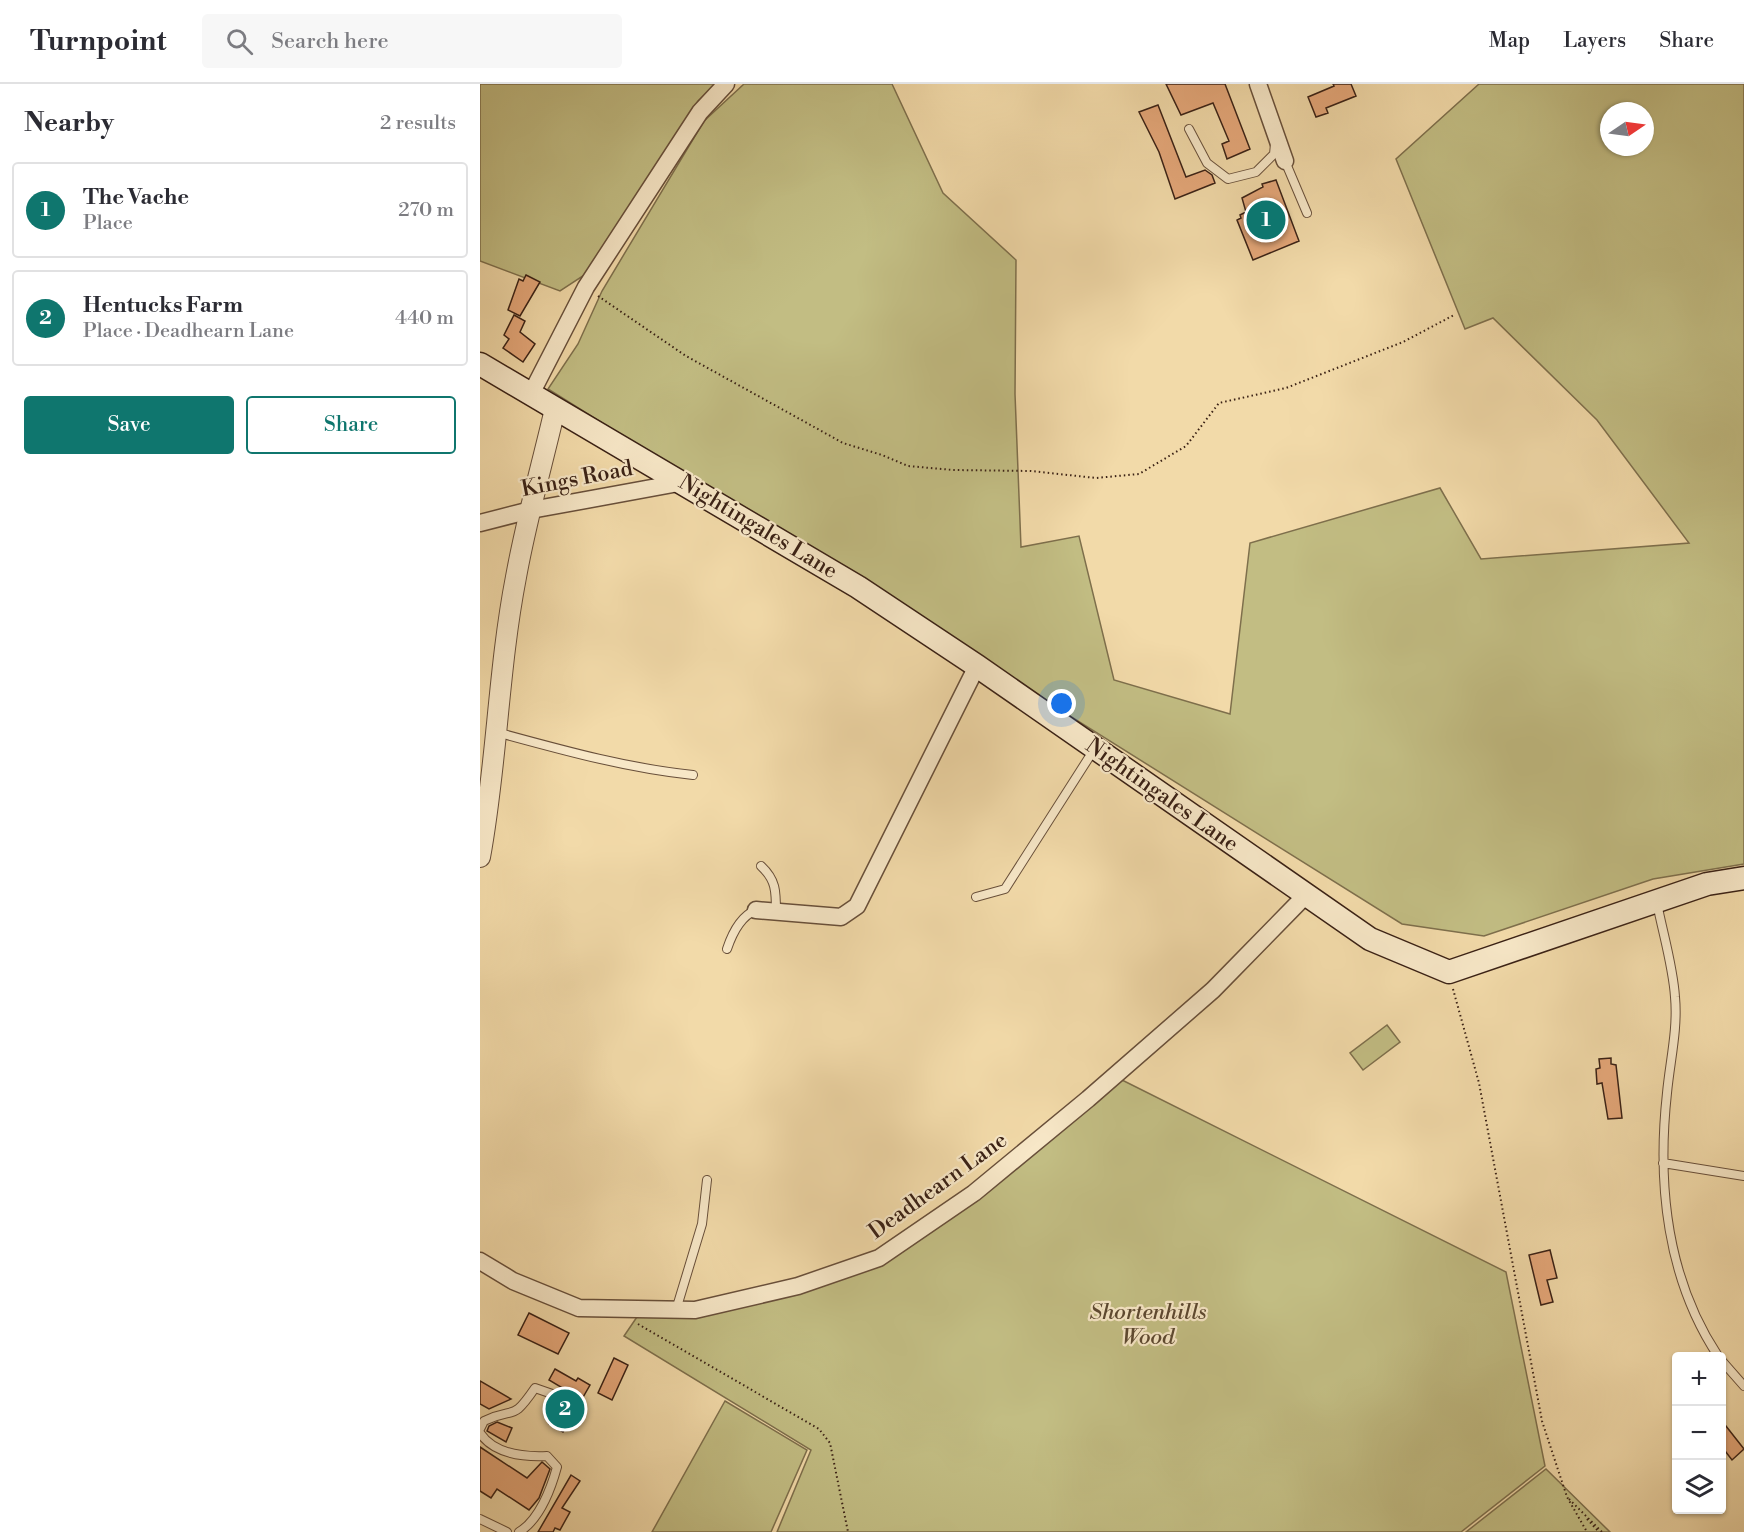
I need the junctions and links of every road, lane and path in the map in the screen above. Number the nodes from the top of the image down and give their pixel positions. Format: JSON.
{"nodes":[{"id":1,"x":726,"y":84,"type":"edge"},
{"id":2,"x":1258,"y":84,"type":"edge"},
{"id":3,"x":1189,"y":129,"type":"dead end"},
{"id":4,"x":1275,"y":135,"type":"junction"},
{"id":5,"x":1285,"y":161,"type":"joint"},
{"id":6,"x":1307,"y":213,"type":"dead end"},
{"id":7,"x":586,"y":287,"type":"junction"},
{"id":8,"x":1454,"y":315,"type":"dead end"},
{"id":9,"x":480,"y":364,"type":"edge"},
{"id":10,"x":531,"y":394,"type":"junction"},
{"id":11,"x":555,"y":409,"type":"junction"},
{"id":12,"x":684,"y":482,"type":"junction"},
{"id":13,"x":531,"y":510,"type":"junction"},
{"id":14,"x":480,"y":523,"type":"edge"},
{"id":15,"x":977,"y":666,"type":"junction"},
{"id":16,"x":496,"y":731,"type":"junction"},
{"id":17,"x":1096,"y":748,"type":"junction"},
{"id":18,"x":693,"y":775,"type":"dead end"},
{"id":19,"x":480,"y":857,"type":"edge"},
{"id":20,"x":760,"y":866,"type":"dead end"},
{"id":21,"x":1744,"y":878,"type":"edge"},
{"id":22,"x":1305,"y":896,"type":"junction"},
{"id":23,"x":976,"y":897,"type":"dead end"},
{"id":24,"x":1657,"y":902,"type":"junction"},
{"id":25,"x":756,"y":910,"type":"joint"},
{"id":26,"x":776,"y":912,"type":"junction"},
{"id":27,"x":727,"y":949,"type":"dead end"},
{"id":28,"x":1449,"y":972,"type":"junction"},
{"id":29,"x":1663,"y":1163,"type":"junction"},
{"id":30,"x":1744,"y":1176,"type":"edge"},
{"id":31,"x":707,"y":1180,"type":"dead end"},
{"id":32,"x":480,"y":1261,"type":"edge"},
{"id":33,"x":612,"y":1310,"type":"junction"},
{"id":34,"x":676,"y":1310,"type":"junction"},
{"id":35,"x":1715,"y":1352,"type":"edge"},
{"id":36,"x":1726,"y":1366,"type":"edge"},
{"id":37,"x":1744,"y":1386,"type":"edge"},
{"id":38,"x":558,"y":1396,"type":"dead end"},
{"id":39,"x":480,"y":1431,"type":"edge"},
{"id":40,"x":1567,"y":1497,"type":"junction"},
{"id":41,"x":480,"y":1519,"type":"edge"},
{"id":42,"x":507,"y":1532,"type":"edge"},
{"id":43,"x":519,"y":1532,"type":"edge"},
{"id":44,"x":848,"y":1532,"type":"edge"},
{"id":45,"x":1587,"y":1532,"type":"edge"},
{"id":46,"x":1600,"y":1532,"type":"edge"}],
"edges":[{"from":1,"to":7,"type":"street"},
{"from":2,"to":4,"type":"street"},
{"from":3,"to":4,"type":"lane"},
{"from":4,"to":5,"type":"street"},
{"from":5,"to":6,"type":"lane"},
{"from":7,"to":8,"type":"path"},
{"from":7,"to":10,"type":"street"},
{"from":9,"to":10,"type":"main road","name":"Nightingales Lane"},
{"from":10,"to":11,"type":"main road","name":"Nightingales Lane"},
{"from":11,"to":12,"type":"main road","name":"Nightingales Lane"},
{"from":11,"to":13,"type":"street"},
{"from":12,"to":13,"type":"street","name":"Kings Road"},
{"from":12,"to":15,"type":"main road","name":"Nightingales Lane"},
{"from":13,"to":14,"type":"street","name":"Kings Road"},
{"from":13,"to":16,"type":"street"},
{"from":15,"to":17,"type":"main road","name":"Nightingales Lane"},
{"from":15,"to":26,"type":"street"},
{"from":16,"to":18,"type":"lane"},
{"from":16,"to":19,"type":"street"},
{"from":17,"to":22,"type":"main road","name":"Nightingales Lane"},
{"from":17,"to":23,"type":"lane"},
{"from":20,"to":26,"type":"lane"},
{"from":21,"to":24,"type":"main road"},
{"from":22,"to":28,"type":"main road","name":"Nightingales Lane"},
{"from":22,"to":34,"type":"street","name":"Deadhearn Lane"},
{"from":24,"to":28,"type":"main road"},
{"from":24,"to":29,"type":"lane"},
{"from":25,"to":26,"type":"street"},
{"from":25,"to":27,"type":"lane"},
{"from":28,"to":40,"type":"path"},
{"from":29,"to":30,"type":"lane"},
{"from":29,"to":35,"type":"lane"},
{"from":31,"to":34,"type":"lane"},
{"from":32,"to":33,"type":"street","name":"Deadhearn Lane"},
{"from":33,"to":34,"type":"street","name":"Deadhearn Lane"},
{"from":33,"to":44,"type":"path"},
{"from":36,"to":37,"type":"lane"},
{"from":38,"to":39,"type":"lane"},
{"from":39,"to":43,"type":"lane"},
{"from":40,"to":45,"type":"path"},
{"from":40,"to":46,"type":"path"},
{"from":41,"to":42,"type":"lane"}]}
